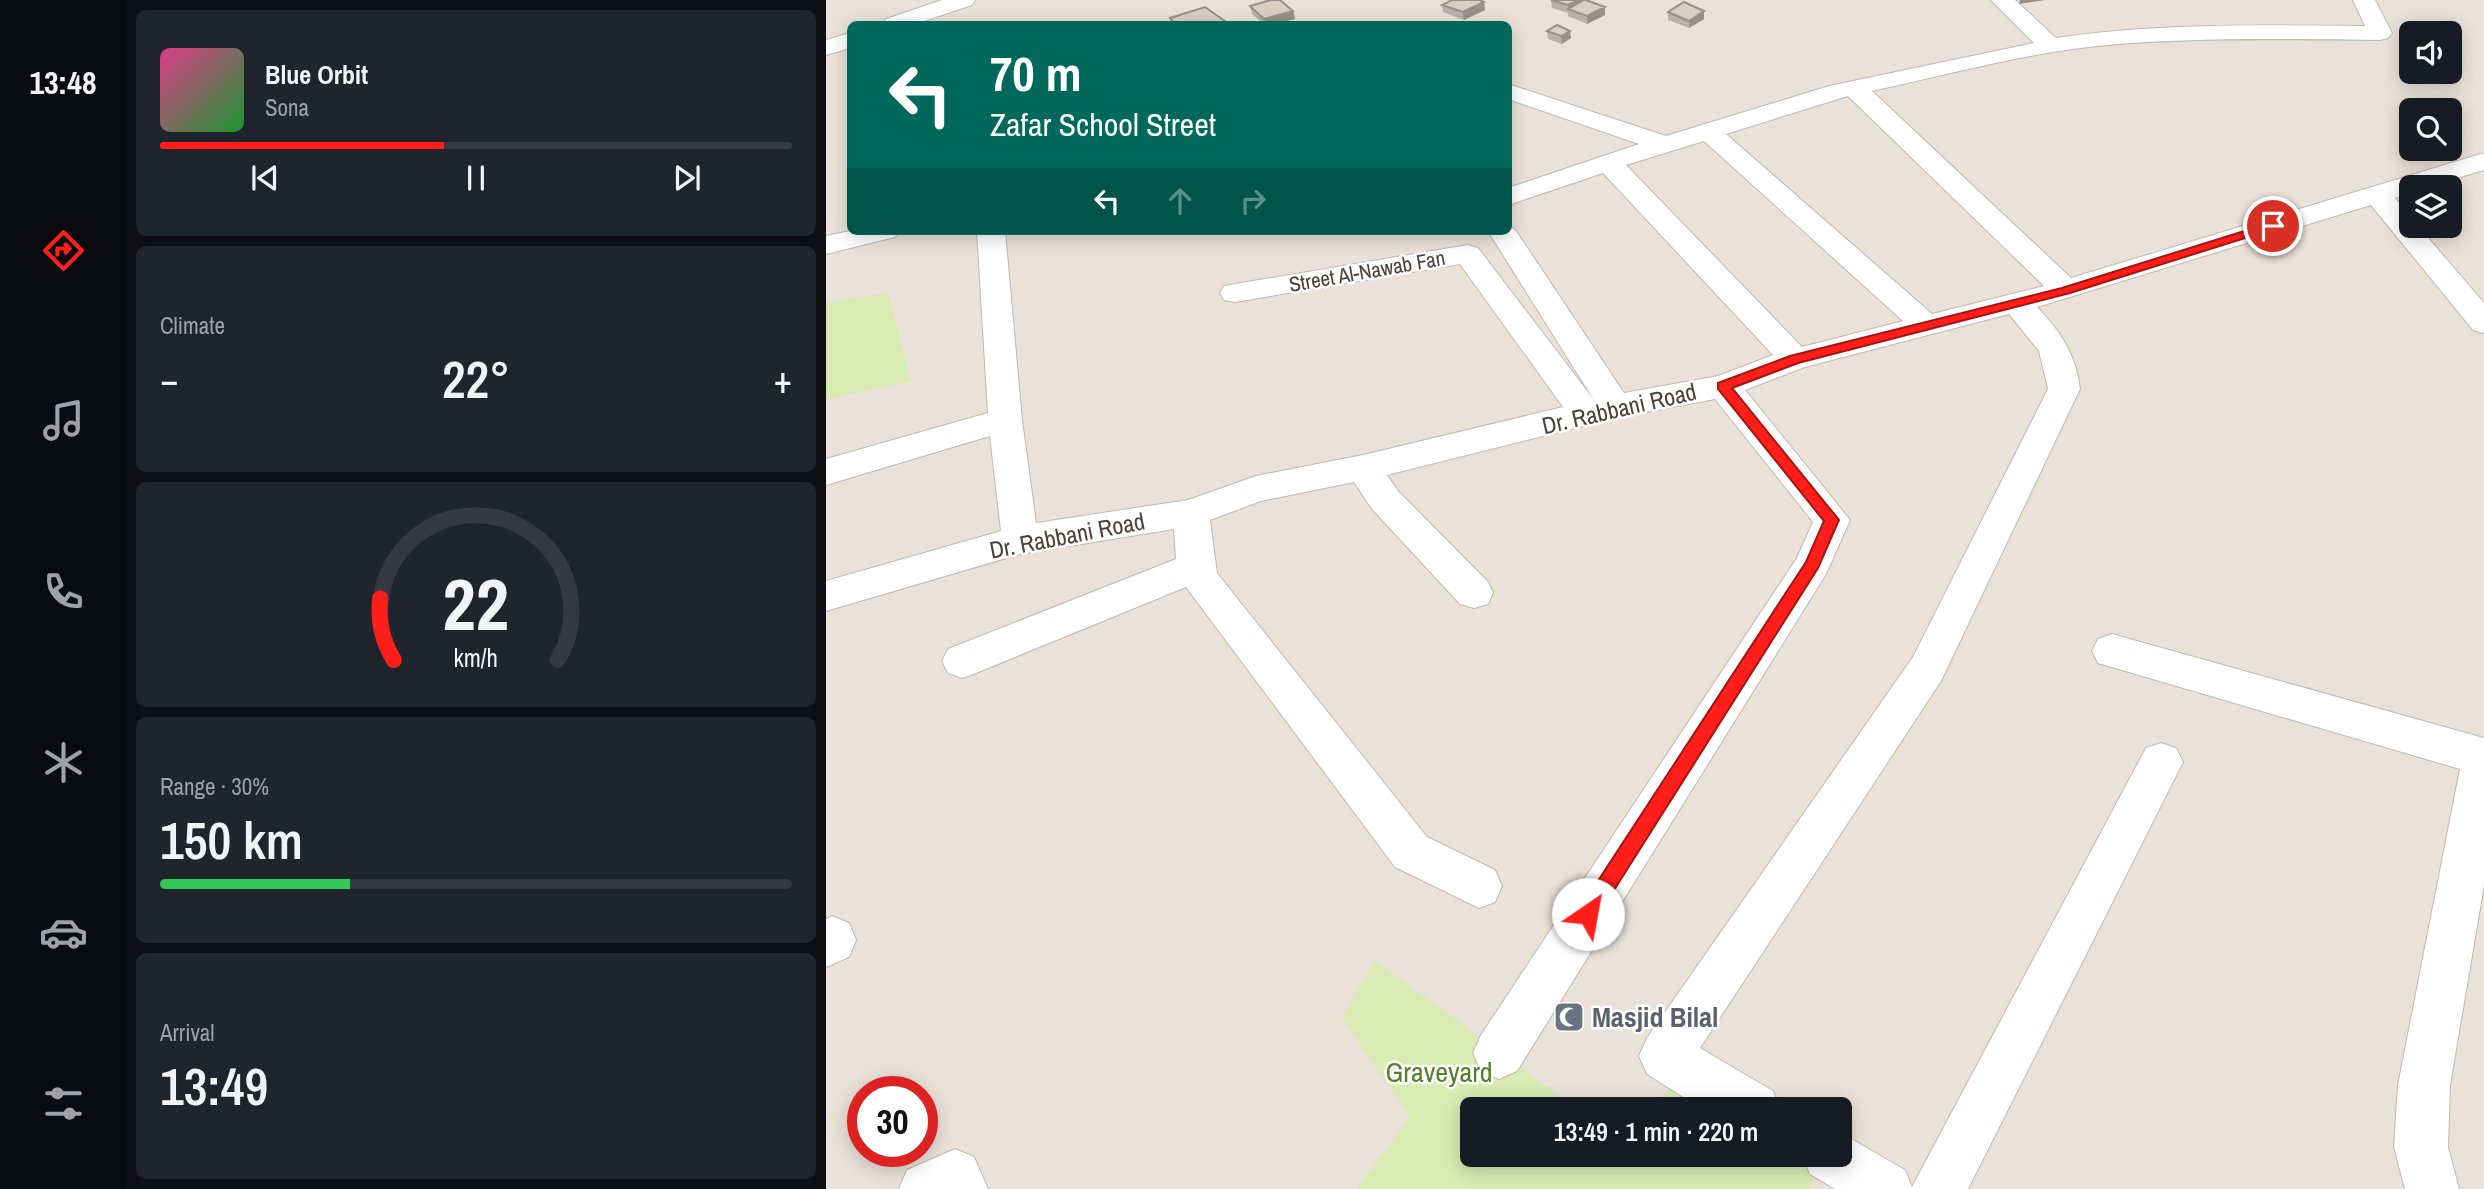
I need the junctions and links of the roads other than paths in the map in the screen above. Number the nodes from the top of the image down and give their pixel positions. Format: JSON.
{"nodes":[{"id":1,"x":964,"y":0,"type":"edge"},
{"id":2,"x":2002,"y":0,"type":"edge"},
{"id":3,"x":2364,"y":0,"type":"edge"},
{"id":4,"x":903,"y":21,"type":"edge"},
{"id":5,"x":847,"y":41,"type":"edge"},
{"id":6,"x":2051,"y":46,"type":"junction"},
{"id":7,"x":826,"y":48,"type":"edge"},
{"id":8,"x":1855,"y":89,"type":"junction"},
{"id":9,"x":1512,"y":92,"type":"edge"},
{"id":10,"x":1709,"y":132,"type":"junction"},
{"id":11,"x":1668,"y":145,"type":"junction"},
{"id":12,"x":2484,"y":161,"type":"edge"},
{"id":13,"x":1608,"y":162,"type":"junction"},
{"id":14,"x":2376,"y":193,"type":"junction"},
{"id":15,"x":1512,"y":196,"type":"edge"},
{"id":16,"x":869,"y":235,"type":"edge"},
{"id":17,"x":991,"y":235,"type":"edge"},
{"id":18,"x":1505,"y":236,"type":"edge"},
{"id":19,"x":826,"y":245,"type":"edge"},
{"id":20,"x":1468,"y":254,"type":"junction"},
{"id":21,"x":2066,"y":290,"type":"junction"},
{"id":22,"x":1236,"y":293,"type":"dead end"},
{"id":23,"x":2016,"y":303,"type":"junction"},
{"id":24,"x":2484,"y":323,"type":"edge"},
{"id":25,"x":1927,"y":326,"type":"junction"},
{"id":26,"x":1794,"y":359,"type":"junction"},
{"id":27,"x":1723,"y":386,"type":"junction"},
{"id":28,"x":1601,"y":410,"type":"junction"},
{"id":29,"x":1005,"y":420,"type":"junction"},
{"id":30,"x":1363,"y":468,"type":"junction"},
{"id":31,"x":826,"y":472,"type":"edge"},
{"id":32,"x":1191,"y":513,"type":"junction"},
{"id":33,"x":1020,"y":540,"type":"junction"},
{"id":34,"x":1196,"y":567,"type":"junction"},
{"id":35,"x":1474,"y":593,"type":"dead end"},
{"id":36,"x":826,"y":596,"type":"edge"},
{"id":37,"x":2112,"y":651,"type":"dead end"},
{"id":38,"x":962,"y":661,"type":"dead end"},
{"id":39,"x":2484,"y":757,"type":"edge"},
{"id":40,"x":2161,"y":762,"type":"dead end"},
{"id":41,"x":1479,"y":886,"type":"dead end"},
{"id":42,"x":1499,"y":1054,"type":"dead end"},
{"id":43,"x":1733,"y":1097,"type":"edge"},
{"id":44,"x":1849,"y":1167,"type":"edge"},
{"id":45,"x":926,"y":1189,"type":"edge"},
{"id":46,"x":961,"y":1189,"type":"edge"},
{"id":47,"x":1886,"y":1189,"type":"edge"},
{"id":48,"x":1939,"y":1189,"type":"edge"},
{"id":49,"x":2432,"y":1189,"type":"edge"}],
"edges":[{"from":1,"to":4,"type":"street"},
{"from":2,"to":6,"type":"street"},
{"from":3,"to":6,"type":"street"},
{"from":5,"to":7,"type":"street"},
{"from":6,"to":8,"type":"street"},
{"from":8,"to":10,"type":"street"},
{"from":8,"to":21,"type":"street"},
{"from":9,"to":11,"type":"street"},
{"from":10,"to":11,"type":"street"},
{"from":10,"to":25,"type":"street"},
{"from":11,"to":13,"type":"street"},
{"from":12,"to":14,"type":"street","name":"Dr. Rabbani Road"},
{"from":13,"to":15,"type":"street"},
{"from":13,"to":26,"type":"street"},
{"from":14,"to":21,"type":"street","name":"Dr. Rabbani Road"},
{"from":14,"to":24,"type":"street"},
{"from":16,"to":19,"type":"street"},
{"from":17,"to":29,"type":"street"},
{"from":18,"to":20,"type":"street"},
{"from":18,"to":28,"type":"street"},
{"from":20,"to":22,"type":"street","name":"Street Al-Nawab Fan"},
{"from":20,"to":28,"type":"street","name":"Street Al-Nawab Fan"},
{"from":21,"to":23,"type":"street","name":"Dr. Rabbani Road"},
{"from":23,"to":25,"type":"street","name":"Dr. Rabbani Road"},
{"from":23,"to":43,"type":"street"},
{"from":25,"to":26,"type":"street","name":"Dr. Rabbani Road"},
{"from":26,"to":27,"type":"street","name":"Dr. Rabbani Road"},
{"from":27,"to":28,"type":"street","name":"Dr. Rabbani Road"},
{"from":27,"to":42,"type":"street"},
{"from":28,"to":30,"type":"street","name":"Dr. Rabbani Road"},
{"from":29,"to":31,"type":"street"},
{"from":29,"to":33,"type":"street"},
{"from":30,"to":32,"type":"street","name":"Dr. Rabbani Road"},
{"from":30,"to":35,"type":"street"},
{"from":32,"to":33,"type":"street","name":"Dr. Rabbani Road"},
{"from":32,"to":34,"type":"street"},
{"from":33,"to":36,"type":"street","name":"Dr. Rabbani Road"},
{"from":34,"to":38,"type":"street"},
{"from":34,"to":41,"type":"street"},
{"from":37,"to":39,"type":"street"},
{"from":39,"to":49,"type":"street"},
{"from":40,"to":48,"type":"street"},
{"from":44,"to":47,"type":"street"},
{"from":45,"to":46,"type":"street"}]}
